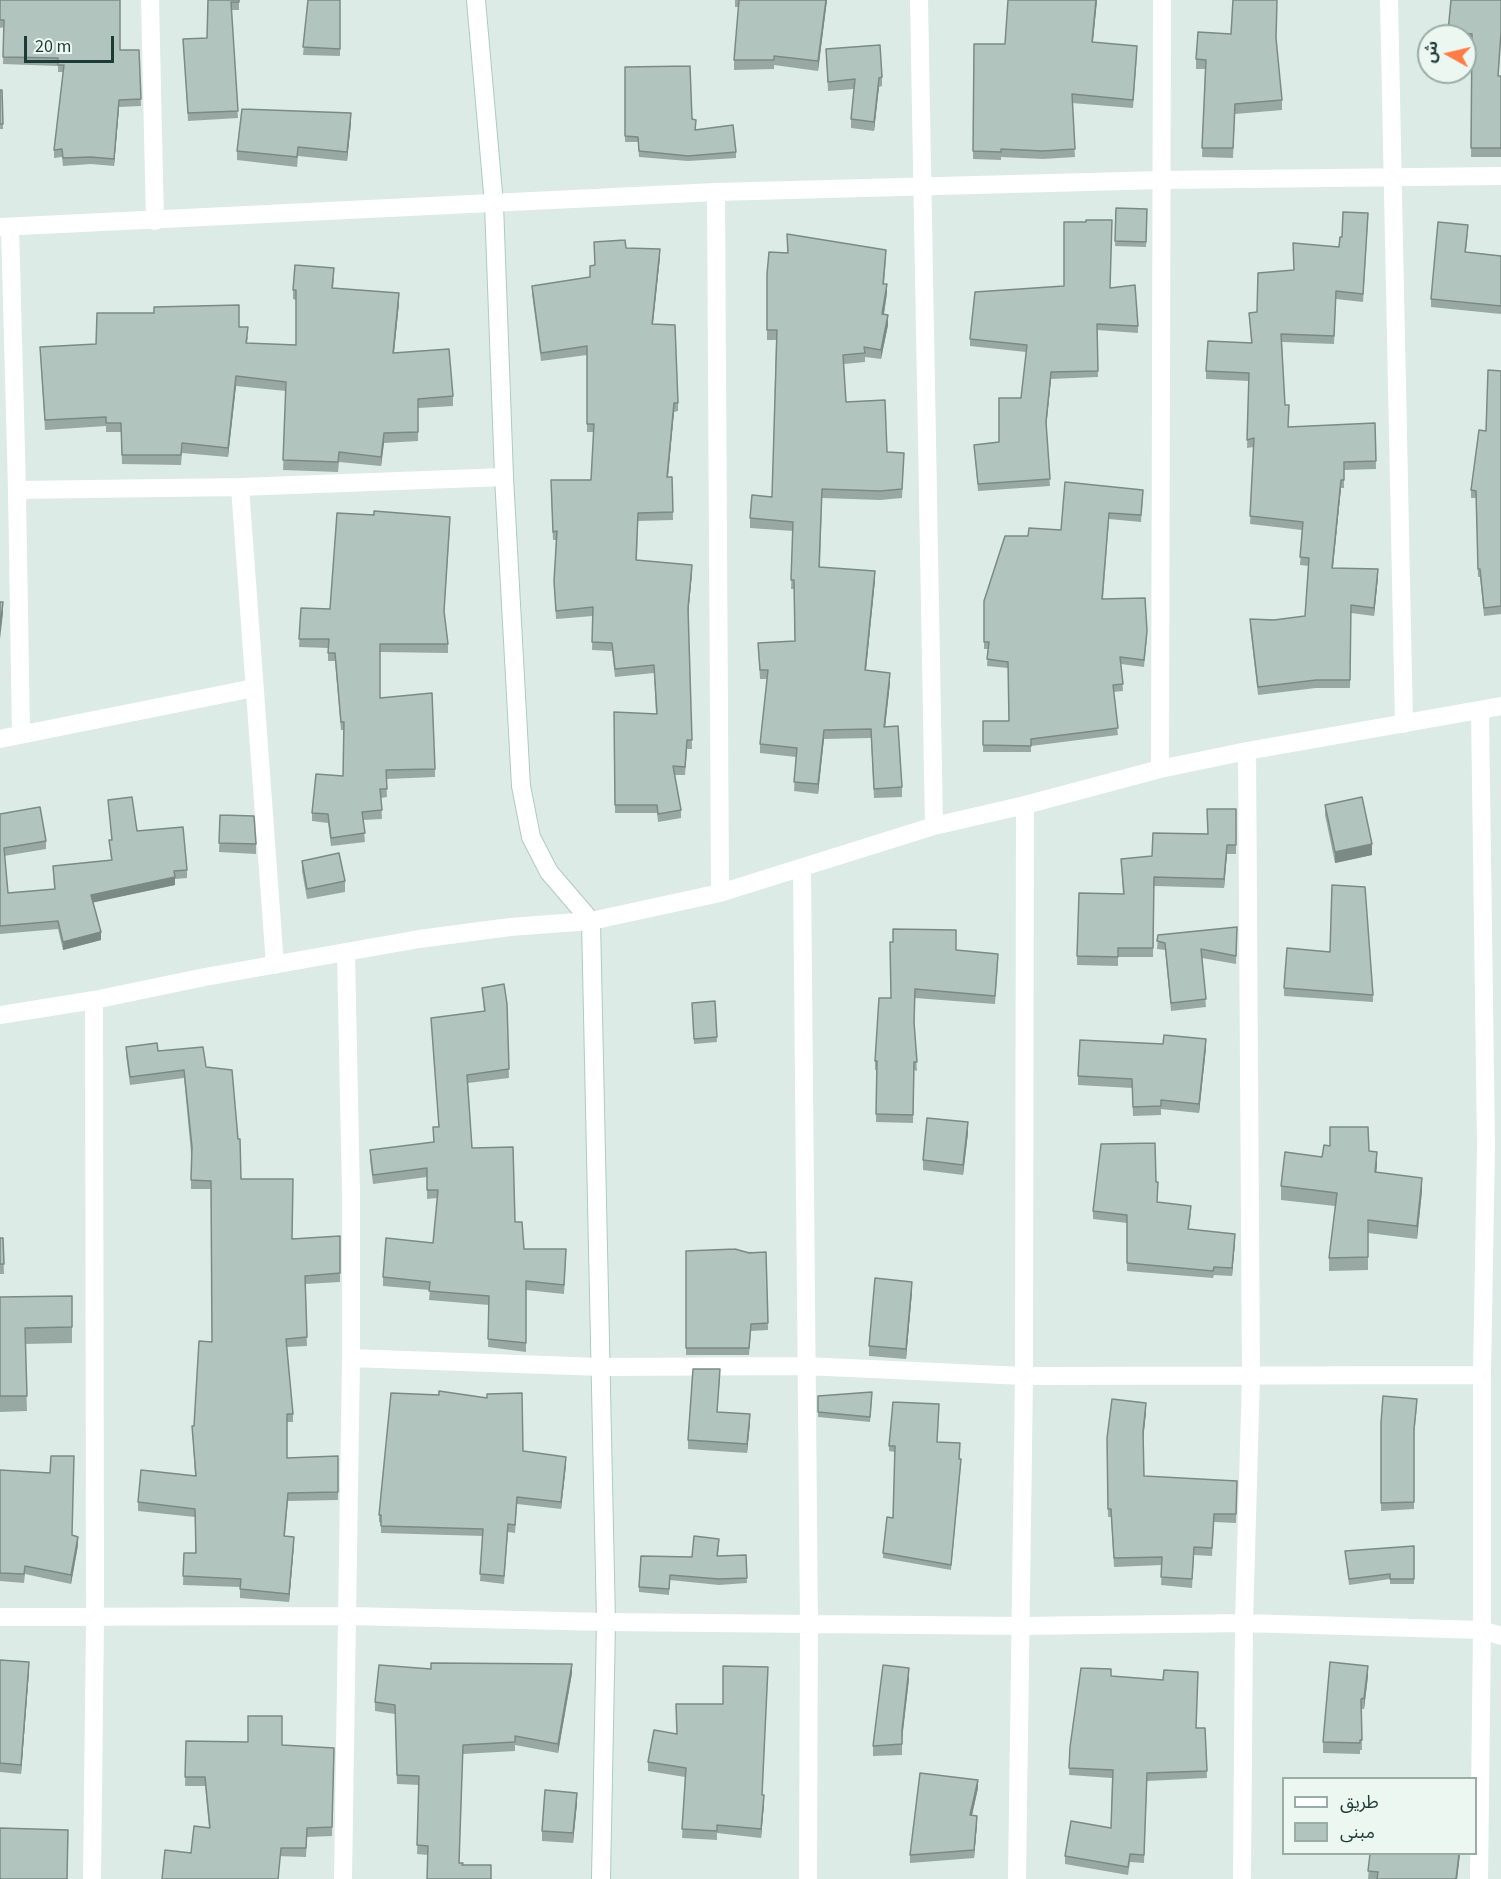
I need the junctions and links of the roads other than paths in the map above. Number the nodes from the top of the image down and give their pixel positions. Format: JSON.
{"nodes":[{"id":1,"x":150,"y":0,"type":"edge"},
{"id":2,"x":476,"y":0,"type":"edge"},
{"id":3,"x":919,"y":0,"type":"edge"},
{"id":4,"x":1162,"y":0,"type":"edge"},
{"id":5,"x":1389,"y":0,"type":"edge"},
{"id":6,"x":1501,"y":176,"type":"edge"},
{"id":7,"x":1391,"y":177,"type":"junction"},
{"id":8,"x":1161,"y":180,"type":"junction"},
{"id":9,"x":921,"y":187,"type":"junction"},
{"id":10,"x":716,"y":192,"type":"junction"},
{"id":11,"x":494,"y":204,"type":"junction"},
{"id":12,"x":155,"y":221,"type":"junction"},
{"id":13,"x":5,"y":227,"type":"edge"},
{"id":14,"x":504,"y":477,"type":"junction"},
{"id":15,"x":240,"y":487,"type":"junction"},
{"id":16,"x":18,"y":490,"type":"junction"},
{"id":17,"x":254,"y":688,"type":"junction"},
{"id":18,"x":1501,"y":706,"type":"edge"},
{"id":19,"x":1480,"y":710,"type":"junction"},
{"id":20,"x":1404,"y":724,"type":"junction"},
{"id":21,"x":21,"y":735,"type":"junction"},
{"id":22,"x":0,"y":739,"type":"edge"},
{"id":23,"x":1247,"y":751,"type":"junction"},
{"id":24,"x":1160,"y":769,"type":"junction"},
{"id":25,"x":1025,"y":805,"type":"junction"},
{"id":26,"x":934,"y":826,"type":"junction"},
{"id":27,"x":802,"y":868,"type":"junction"},
{"id":28,"x":720,"y":893,"type":"junction"},
{"id":29,"x":591,"y":921,"type":"junction"},
{"id":30,"x":346,"y":952,"type":"junction"},
{"id":31,"x":275,"y":965,"type":"junction"},
{"id":32,"x":94,"y":1000,"type":"junction"},
{"id":33,"x":0,"y":1014,"type":"edge"},
{"id":34,"x":1494,"y":1145,"type":"edge"},
{"id":35,"x":351,"y":1358,"type":"junction"},
{"id":36,"x":805,"y":1366,"type":"junction"},
{"id":37,"x":602,"y":1367,"type":"junction"},
{"id":38,"x":1482,"y":1375,"type":"junction"},
{"id":39,"x":1024,"y":1376,"type":"junction"},
{"id":40,"x":1251,"y":1376,"type":"junction"},
{"id":41,"x":348,"y":1616,"type":"junction"},
{"id":42,"x":0,"y":1617,"type":"edge"},
{"id":43,"x":94,"y":1617,"type":"junction"},
{"id":44,"x":606,"y":1622,"type":"junction"},
{"id":45,"x":809,"y":1623,"type":"junction"},
{"id":46,"x":1244,"y":1623,"type":"junction"},
{"id":47,"x":1022,"y":1626,"type":"junction"},
{"id":48,"x":1482,"y":1630,"type":"junction"},
{"id":49,"x":1501,"y":1636,"type":"edge"},
{"id":50,"x":92,"y":1879,"type":"edge"},
{"id":51,"x":343,"y":1879,"type":"edge"},
{"id":52,"x":601,"y":1879,"type":"edge"},
{"id":53,"x":808,"y":1879,"type":"edge"},
{"id":54,"x":1017,"y":1879,"type":"edge"},
{"id":55,"x":1242,"y":1879,"type":"edge"},
{"id":56,"x":1479,"y":1879,"type":"edge"}],
"edges":[{"from":1,"to":12,"type":"street"},
{"from":2,"to":11,"type":"street"},
{"from":3,"to":9,"type":"street"},
{"from":4,"to":8,"type":"street"},
{"from":5,"to":7,"type":"street"},
{"from":6,"to":7,"type":"street"},
{"from":7,"to":8,"type":"street"},
{"from":7,"to":20,"type":"street"},
{"from":8,"to":9,"type":"street"},
{"from":8,"to":24,"type":"street"},
{"from":9,"to":10,"type":"street"},
{"from":9,"to":26,"type":"street"},
{"from":10,"to":11,"type":"street"},
{"from":10,"to":28,"type":"street"},
{"from":11,"to":12,"type":"street"},
{"from":11,"to":14,"type":"street"},
{"from":12,"to":13,"type":"street"},
{"from":13,"to":16,"type":"street"},
{"from":14,"to":15,"type":"street"},
{"from":14,"to":29,"type":"street"},
{"from":15,"to":16,"type":"street"},
{"from":15,"to":17,"type":"street"},
{"from":16,"to":21,"type":"street"},
{"from":17,"to":21,"type":"street"},
{"from":17,"to":31,"type":"street"},
{"from":18,"to":19,"type":"street"},
{"from":19,"to":20,"type":"street"},
{"from":19,"to":34,"type":"street"},
{"from":20,"to":23,"type":"street"},
{"from":21,"to":22,"type":"street"},
{"from":23,"to":24,"type":"street"},
{"from":23,"to":40,"type":"street"},
{"from":24,"to":25,"type":"street"},
{"from":25,"to":26,"type":"street"},
{"from":25,"to":39,"type":"street"},
{"from":26,"to":27,"type":"street"},
{"from":27,"to":28,"type":"street"},
{"from":27,"to":36,"type":"street"},
{"from":28,"to":29,"type":"street"},
{"from":29,"to":30,"type":"street"},
{"from":29,"to":37,"type":"street"},
{"from":30,"to":31,"type":"street"},
{"from":30,"to":35,"type":"street"},
{"from":31,"to":32,"type":"street"},
{"from":32,"to":33,"type":"street"},
{"from":32,"to":43,"type":"street"},
{"from":34,"to":38,"type":"street"},
{"from":35,"to":37,"type":"street"},
{"from":35,"to":41,"type":"street"},
{"from":36,"to":37,"type":"street"},
{"from":36,"to":39,"type":"street"},
{"from":36,"to":45,"type":"street"},
{"from":37,"to":44,"type":"street"},
{"from":38,"to":40,"type":"street"},
{"from":38,"to":48,"type":"street"},
{"from":39,"to":40,"type":"street"},
{"from":39,"to":47,"type":"street"},
{"from":40,"to":46,"type":"street"},
{"from":41,"to":43,"type":"street"},
{"from":41,"to":44,"type":"street"},
{"from":41,"to":51,"type":"street"},
{"from":42,"to":43,"type":"street"},
{"from":43,"to":50,"type":"street"},
{"from":44,"to":45,"type":"street"},
{"from":44,"to":52,"type":"street"},
{"from":45,"to":47,"type":"street"},
{"from":45,"to":53,"type":"street"},
{"from":46,"to":47,"type":"street"},
{"from":46,"to":48,"type":"street"},
{"from":46,"to":55,"type":"street"},
{"from":47,"to":54,"type":"street"},
{"from":48,"to":49,"type":"street"},
{"from":48,"to":56,"type":"street"}]}
